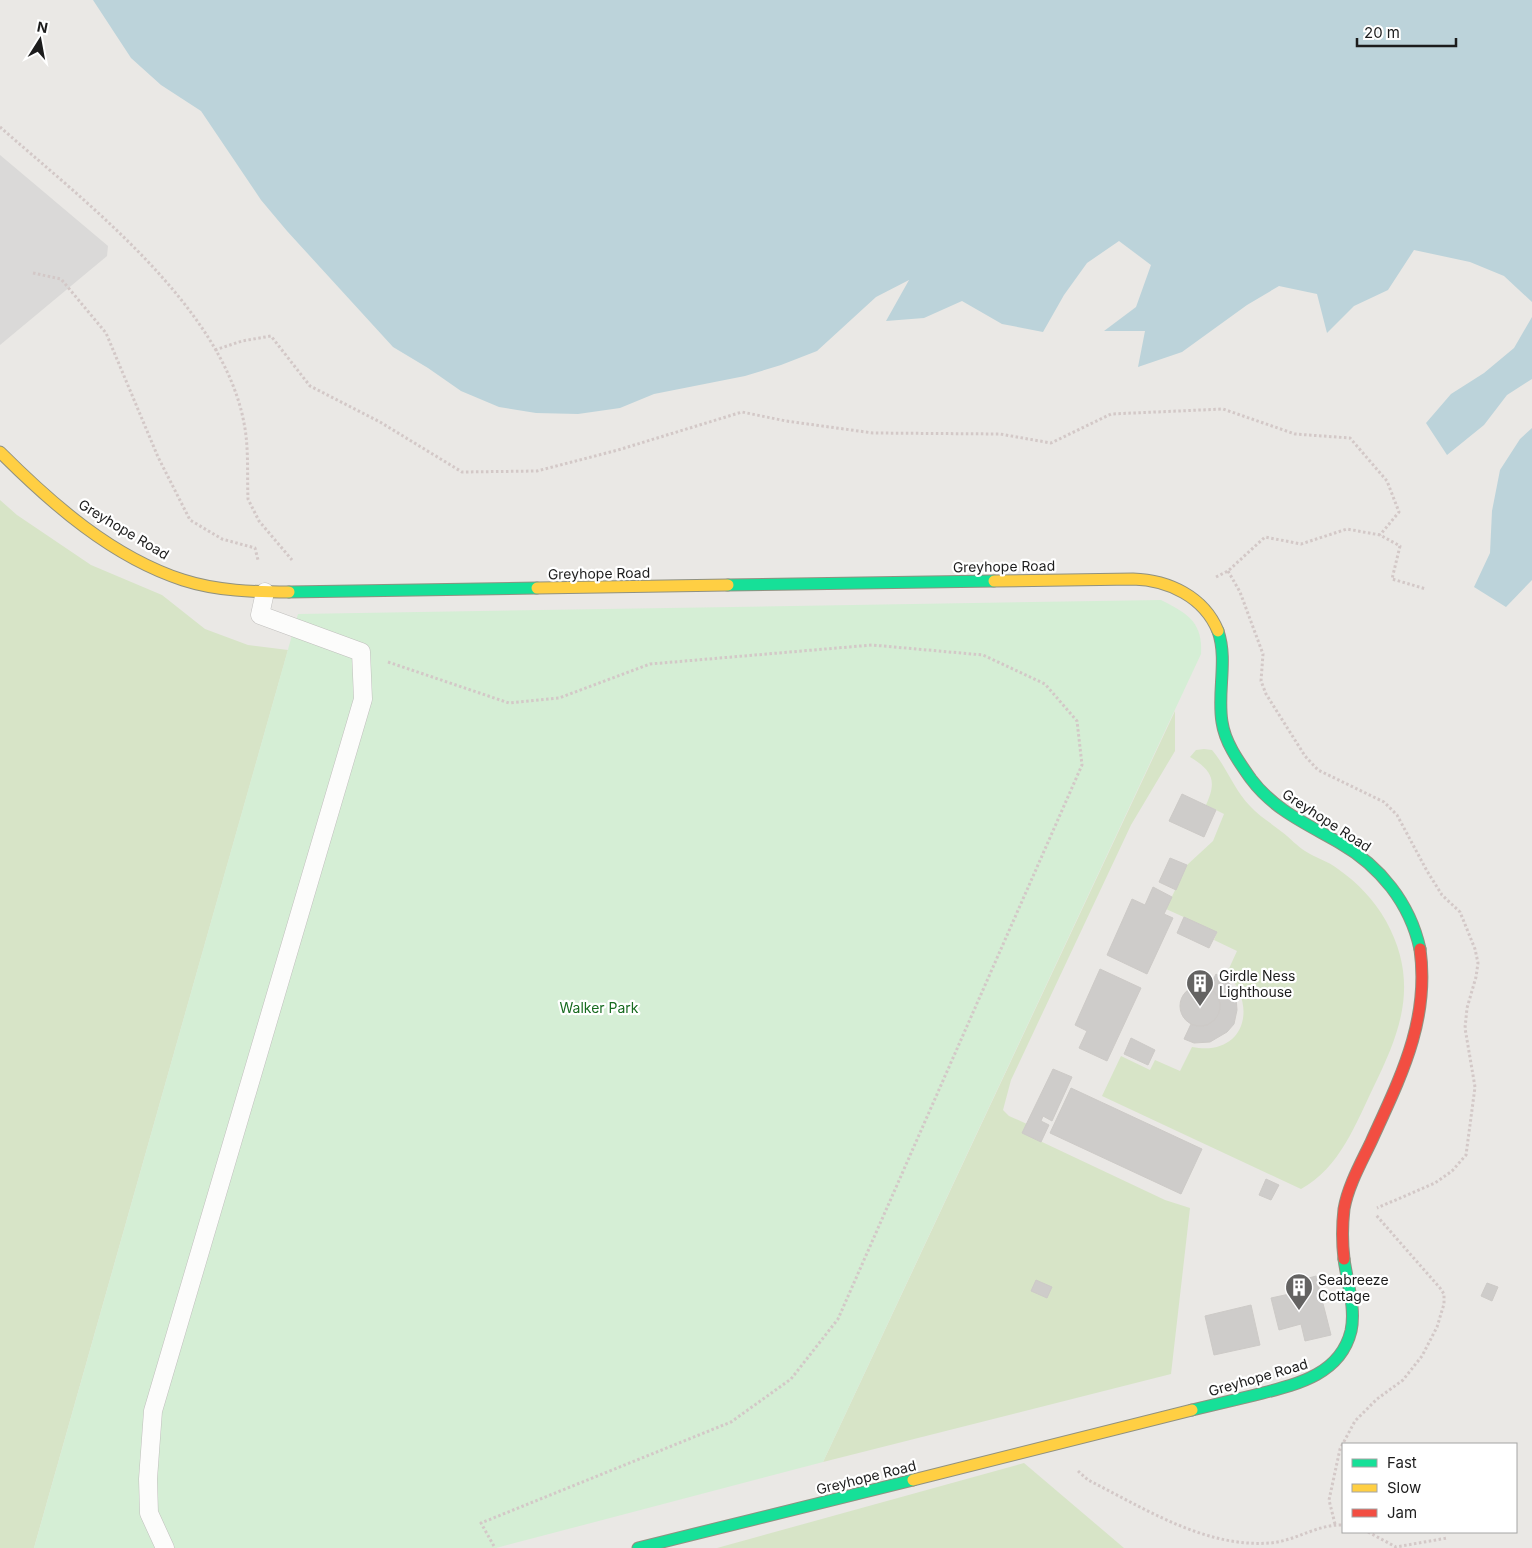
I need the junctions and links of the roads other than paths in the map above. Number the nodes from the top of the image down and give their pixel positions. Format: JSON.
{"nodes":[{"id":1,"x":0,"y":452,"type":"edge"},
{"id":2,"x":265,"y":592,"type":"junction"},
{"id":3,"x":165,"y":1548,"type":"edge"},
{"id":4,"x":638,"y":1548,"type":"edge"}],
"edges":[{"from":1,"to":2,"type":"street","name":"Greyhope Road"},
{"from":2,"to":3,"type":"lane"},
{"from":2,"to":4,"type":"street","name":"Greyhope Road"}]}
